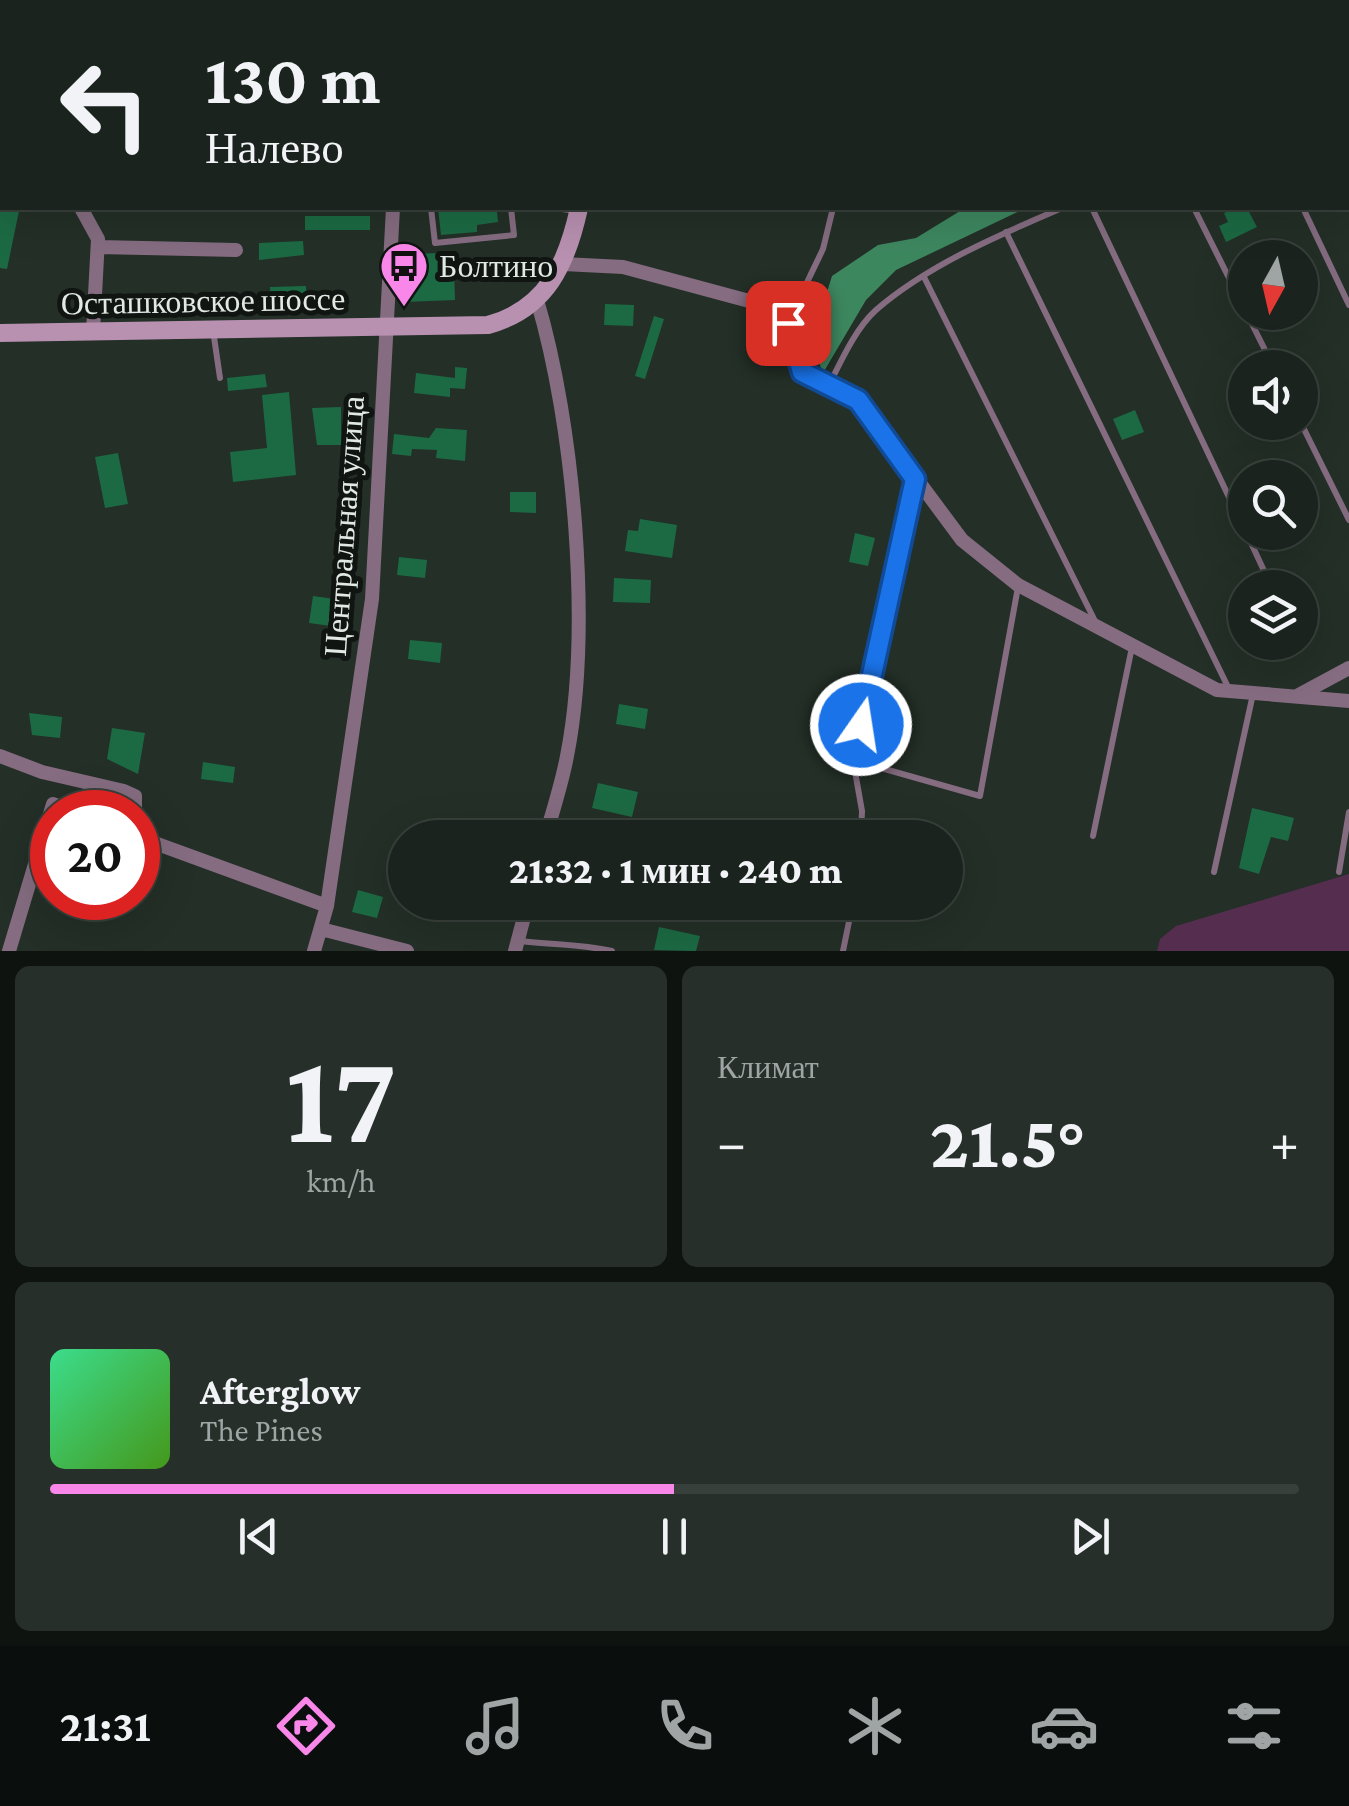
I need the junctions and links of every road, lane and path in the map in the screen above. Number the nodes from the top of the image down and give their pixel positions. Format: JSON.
{"nodes":[{"id":1,"x":83,"y":210,"type":"edge"},
{"id":2,"x":393,"y":210,"type":"edge"},
{"id":3,"x":431,"y":210,"type":"edge"},
{"id":4,"x":513,"y":210,"type":"edge"},
{"id":5,"x":578,"y":210,"type":"edge"},
{"id":6,"x":833,"y":210,"type":"edge"},
{"id":7,"x":1057,"y":210,"type":"edge"},
{"id":8,"x":1093,"y":210,"type":"edge"},
{"id":9,"x":1195,"y":210,"type":"edge"},
{"id":10,"x":1304,"y":210,"type":"edge"},
{"id":11,"x":392,"y":227,"type":"junction"},
{"id":12,"x":408,"y":227,"type":"dead end"},
{"id":13,"x":1006,"y":232,"type":"junction"},
{"id":14,"x":98,"y":247,"type":"junction"},
{"id":15,"x":236,"y":250,"type":"dead end"},
{"id":16,"x":563,"y":264,"type":"junction"},
{"id":17,"x":1228,"y":275,"type":"edge"},
{"id":18,"x":924,"y":277,"type":"junction"},
{"id":19,"x":537,"y":300,"type":"junction"},
{"id":20,"x":1349,"y":305,"type":"edge"},
{"id":21,"x":788,"y":323,"type":"junction"},
{"id":22,"x":385,"y":328,"type":"junction"},
{"id":23,"x":213,"y":330,"type":"junction"},
{"id":24,"x":93,"y":332,"type":"junction"},
{"id":25,"x":0,"y":333,"type":"edge"},
{"id":26,"x":220,"y":378,"type":"dead end"},
{"id":27,"x":830,"y":383,"type":"junction"},
{"id":28,"x":1309,"y":440,"type":"edge"},
{"id":29,"x":915,"y":479,"type":"junction"},
{"id":30,"x":1228,"y":496,"type":"edge"},
{"id":31,"x":1349,"y":520,"type":"edge"},
{"id":32,"x":1018,"y":586,"type":"junction"},
{"id":33,"x":1098,"y":626,"type":"junction"},
{"id":34,"x":1132,"y":647,"type":"junction"},
{"id":35,"x":1349,"y":668,"type":"edge"},
{"id":36,"x":1230,"y":692,"type":"junction"},
{"id":37,"x":1253,"y":694,"type":"junction"},
{"id":38,"x":1294,"y":698,"type":"junction"},
{"id":39,"x":1349,"y":701,"type":"edge"},
{"id":40,"x":0,"y":756,"type":"edge"},
{"id":41,"x":853,"y":760,"type":"junction"},
{"id":42,"x":42,"y":772,"type":"junction"},
{"id":43,"x":48,"y":790,"type":"edge"},
{"id":44,"x":116,"y":790,"type":"edge"},
{"id":45,"x":1349,"y":812,"type":"edge"},
{"id":46,"x":551,"y":820,"type":"edge"},
{"id":47,"x":862,"y":820,"type":"edge"},
{"id":48,"x":1093,"y":836,"type":"dead end"},
{"id":49,"x":160,"y":845,"type":"edge"},
{"id":50,"x":1214,"y":872,"type":"dead end"},
{"id":51,"x":1339,"y":872,"type":"dead end"},
{"id":52,"x":30,"y":881,"type":"edge"},
{"id":53,"x":327,"y":906,"type":"junction"},
{"id":54,"x":523,"y":920,"type":"edge"},
{"id":55,"x":850,"y":920,"type":"edge"},
{"id":56,"x":321,"y":929,"type":"junction"},
{"id":57,"x":516,"y":946,"type":"edge"},
{"id":58,"x":9,"y":951,"type":"edge"},
{"id":59,"x":314,"y":951,"type":"edge"},
{"id":60,"x":407,"y":951,"type":"edge"},
{"id":61,"x":612,"y":951,"type":"edge"},
{"id":62,"x":844,"y":951,"type":"edge"}],
"edges":[{"from":1,"to":14,"type":"street"},
{"from":2,"to":11,"type":"street","name":"Центральная улица"},
{"from":3,"to":4,"type":"lane"},
{"from":5,"to":16,"type":"main road","name":"Осташковское шоссе"},
{"from":6,"to":21,"type":"lane"},
{"from":7,"to":13,"type":"lane"},
{"from":8,"to":30,"type":"lane"},
{"from":9,"to":17,"type":"lane"},
{"from":10,"to":20,"type":"lane"},
{"from":11,"to":12,"type":"lane"},
{"from":11,"to":22,"type":"street","name":"Центральная улица"},
{"from":13,"to":18,"type":"lane"},
{"from":13,"to":36,"type":"lane"},
{"from":14,"to":15,"type":"street"},
{"from":14,"to":24,"type":"street"},
{"from":16,"to":19,"type":"main road","name":"Осташковское шоссе"},
{"from":16,"to":21,"type":"street"},
{"from":18,"to":27,"type":"lane"},
{"from":18,"to":33,"type":"lane"},
{"from":19,"to":22,"type":"main road","name":"Осташковское шоссе"},
{"from":19,"to":46,"type":"street"},
{"from":21,"to":27,"type":"street"},
{"from":22,"to":23,"type":"main road","name":"Осташковское шоссе"},
{"from":22,"to":53,"type":"street","name":"Центральная улица"},
{"from":23,"to":24,"type":"main road","name":"Осташковское шоссе"},
{"from":23,"to":26,"type":"lane"},
{"from":24,"to":25,"type":"main road","name":"Осташковское шоссе"},
{"from":27,"to":29,"type":"street"},
{"from":28,"to":31,"type":"lane"},
{"from":29,"to":32,"type":"street"},
{"from":29,"to":41,"type":"lane"},
{"from":32,"to":33,"type":"street"},
{"from":32,"to":41,"type":"lane"},
{"from":33,"to":34,"type":"street"},
{"from":34,"to":36,"type":"street"},
{"from":34,"to":48,"type":"lane"},
{"from":35,"to":38,"type":"street"},
{"from":36,"to":37,"type":"street"},
{"from":37,"to":38,"type":"street"},
{"from":37,"to":50,"type":"lane"},
{"from":38,"to":39,"type":"street"},
{"from":40,"to":42,"type":"street"},
{"from":41,"to":47,"type":"lane"},
{"from":42,"to":43,"type":"street"},
{"from":42,"to":44,"type":"street"},
{"from":45,"to":51,"type":"lane"},
{"from":49,"to":53,"type":"street"},
{"from":52,"to":58,"type":"street"},
{"from":53,"to":56,"type":"street","name":"Центральная улица"},
{"from":54,"to":57,"type":"street"},
{"from":55,"to":62,"type":"lane"},
{"from":56,"to":59,"type":"street","name":"Центральная улица"},
{"from":56,"to":60,"type":"street"},
{"from":57,"to":61,"type":"lane"}]}
